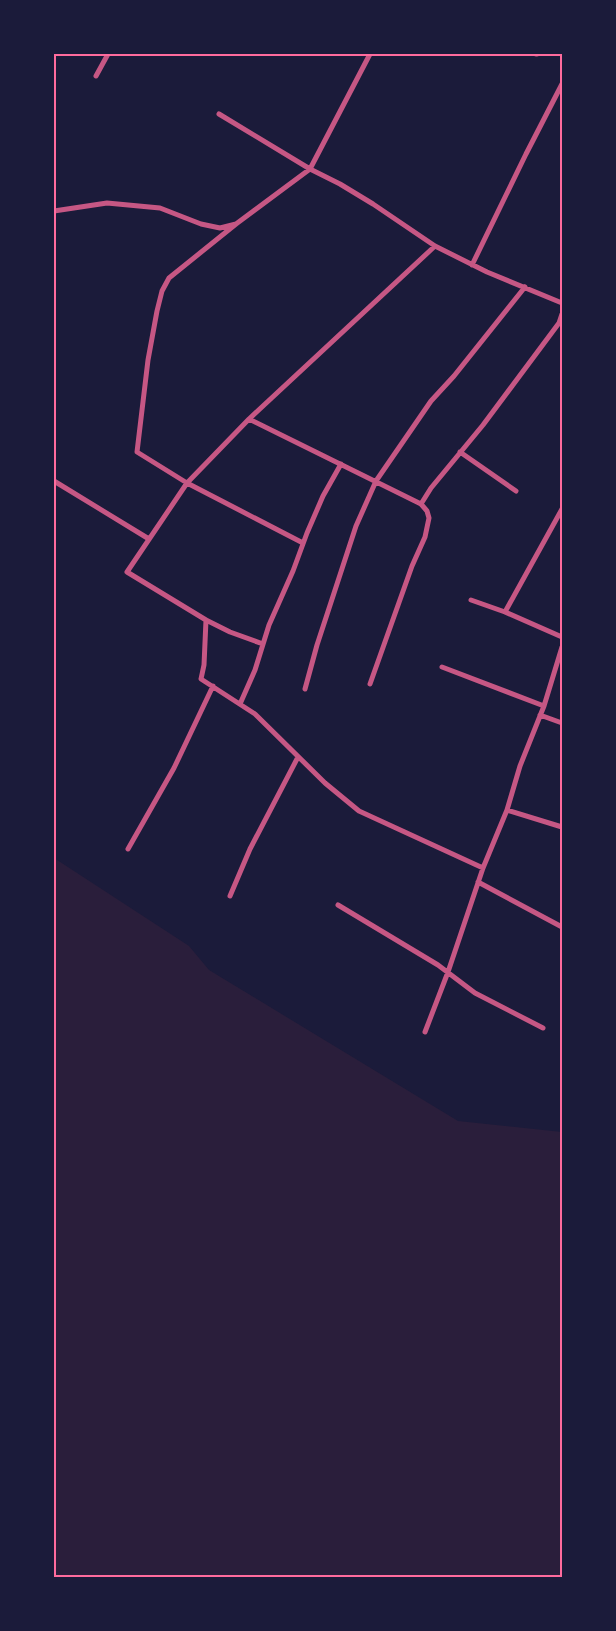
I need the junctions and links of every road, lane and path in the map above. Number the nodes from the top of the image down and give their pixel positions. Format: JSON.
{"nodes":[{"id":1,"x":108,"y":54,"type":"edge"},
{"id":2,"x":370,"y":54,"type":"edge"},
{"id":3,"x":96,"y":76,"type":"dead end"},
{"id":4,"x":562,"y":84,"type":"edge"},
{"id":5,"x":218,"y":114,"type":"dead end"},
{"id":6,"x":310,"y":169,"type":"junction"},
{"id":7,"x":54,"y":211,"type":"edge"},
{"id":8,"x":236,"y":224,"type":"junction"},
{"id":9,"x":435,"y":246,"type":"junction"},
{"id":10,"x":472,"y":265,"type":"junction"},
{"id":11,"x":525,"y":287,"type":"junction"},
{"id":12,"x":562,"y":303,"type":"edge"},
{"id":13,"x":562,"y":314,"type":"edge"},
{"id":14,"x":249,"y":420,"type":"junction"},
{"id":15,"x":460,"y":452,"type":"junction"},
{"id":16,"x":340,"y":464,"type":"junction"},
{"id":17,"x":54,"y":481,"type":"edge"},
{"id":18,"x":376,"y":482,"type":"junction"},
{"id":19,"x":187,"y":483,"type":"junction"},
{"id":20,"x":516,"y":491,"type":"dead end"},
{"id":21,"x":421,"y":504,"type":"junction"},
{"id":22,"x":562,"y":508,"type":"edge"},
{"id":23,"x":150,"y":539,"type":"junction"},
{"id":24,"x":303,"y":543,"type":"junction"},
{"id":25,"x":470,"y":600,"type":"dead end"},
{"id":26,"x":505,"y":612,"type":"junction"},
{"id":27,"x":206,"y":620,"type":"junction"},
{"id":28,"x":562,"y":637,"type":"edge"},
{"id":29,"x":263,"y":644,"type":"junction"},
{"id":30,"x":562,"y":647,"type":"edge"},
{"id":31,"x":442,"y":667,"type":"dead end"},
{"id":32,"x":370,"y":684,"type":"dead end"},
{"id":33,"x":213,"y":686,"type":"junction"},
{"id":34,"x":305,"y":689,"type":"dead end"},
{"id":35,"x":240,"y":704,"type":"junction"},
{"id":36,"x":544,"y":706,"type":"junction"},
{"id":37,"x":540,"y":715,"type":"junction"},
{"id":38,"x":562,"y":724,"type":"edge"},
{"id":39,"x":298,"y":757,"type":"junction"},
{"id":40,"x":507,"y":810,"type":"junction"},
{"id":41,"x":562,"y":827,"type":"edge"},
{"id":42,"x":128,"y":849,"type":"dead end"},
{"id":43,"x":483,"y":868,"type":"junction"},
{"id":44,"x":478,"y":882,"type":"junction"},
{"id":45,"x":230,"y":896,"type":"dead end"},
{"id":46,"x":338,"y":905,"type":"dead end"},
{"id":47,"x":562,"y":927,"type":"edge"},
{"id":48,"x":448,"y":972,"type":"junction"},
{"id":49,"x":542,"y":1028,"type":"dead end"},
{"id":50,"x":425,"y":1032,"type":"dead end"}],
"edges":[{"from":1,"to":3,"type":"street"},
{"from":2,"to":6,"type":"street"},
{"from":4,"to":10,"type":"street"},
{"from":5,"to":6,"type":"street"},
{"from":6,"to":8,"type":"street"},
{"from":6,"to":9,"type":"street"},
{"from":7,"to":8,"type":"street"},
{"from":8,"to":19,"type":"street"},
{"from":9,"to":10,"type":"street"},
{"from":9,"to":14,"type":"street"},
{"from":10,"to":11,"type":"street"},
{"from":11,"to":12,"type":"street"},
{"from":11,"to":18,"type":"street"},
{"from":13,"to":15,"type":"street"},
{"from":14,"to":16,"type":"street"},
{"from":14,"to":19,"type":"street"},
{"from":15,"to":20,"type":"street"},
{"from":15,"to":21,"type":"street"},
{"from":16,"to":18,"type":"street"},
{"from":16,"to":24,"type":"street"},
{"from":17,"to":23,"type":"street"},
{"from":18,"to":21,"type":"street"},
{"from":18,"to":34,"type":"street"},
{"from":19,"to":23,"type":"street"},
{"from":19,"to":24,"type":"street"},
{"from":21,"to":32,"type":"street"},
{"from":22,"to":26,"type":"street"},
{"from":23,"to":27,"type":"street"},
{"from":24,"to":29,"type":"street"},
{"from":25,"to":26,"type":"street"},
{"from":26,"to":28,"type":"street"},
{"from":27,"to":29,"type":"street"},
{"from":27,"to":33,"type":"street"},
{"from":29,"to":35,"type":"street"},
{"from":30,"to":36,"type":"street"},
{"from":31,"to":36,"type":"street"},
{"from":33,"to":35,"type":"street"},
{"from":33,"to":42,"type":"street"},
{"from":35,"to":39,"type":"street"},
{"from":36,"to":37,"type":"street"},
{"from":37,"to":38,"type":"street"},
{"from":37,"to":40,"type":"street"},
{"from":39,"to":43,"type":"street"},
{"from":39,"to":45,"type":"street"},
{"from":40,"to":41,"type":"street"},
{"from":40,"to":43,"type":"street"},
{"from":43,"to":44,"type":"street"},
{"from":44,"to":47,"type":"street"},
{"from":44,"to":48,"type":"street"},
{"from":46,"to":48,"type":"street"},
{"from":48,"to":49,"type":"street"},
{"from":48,"to":50,"type":"street"}]}
